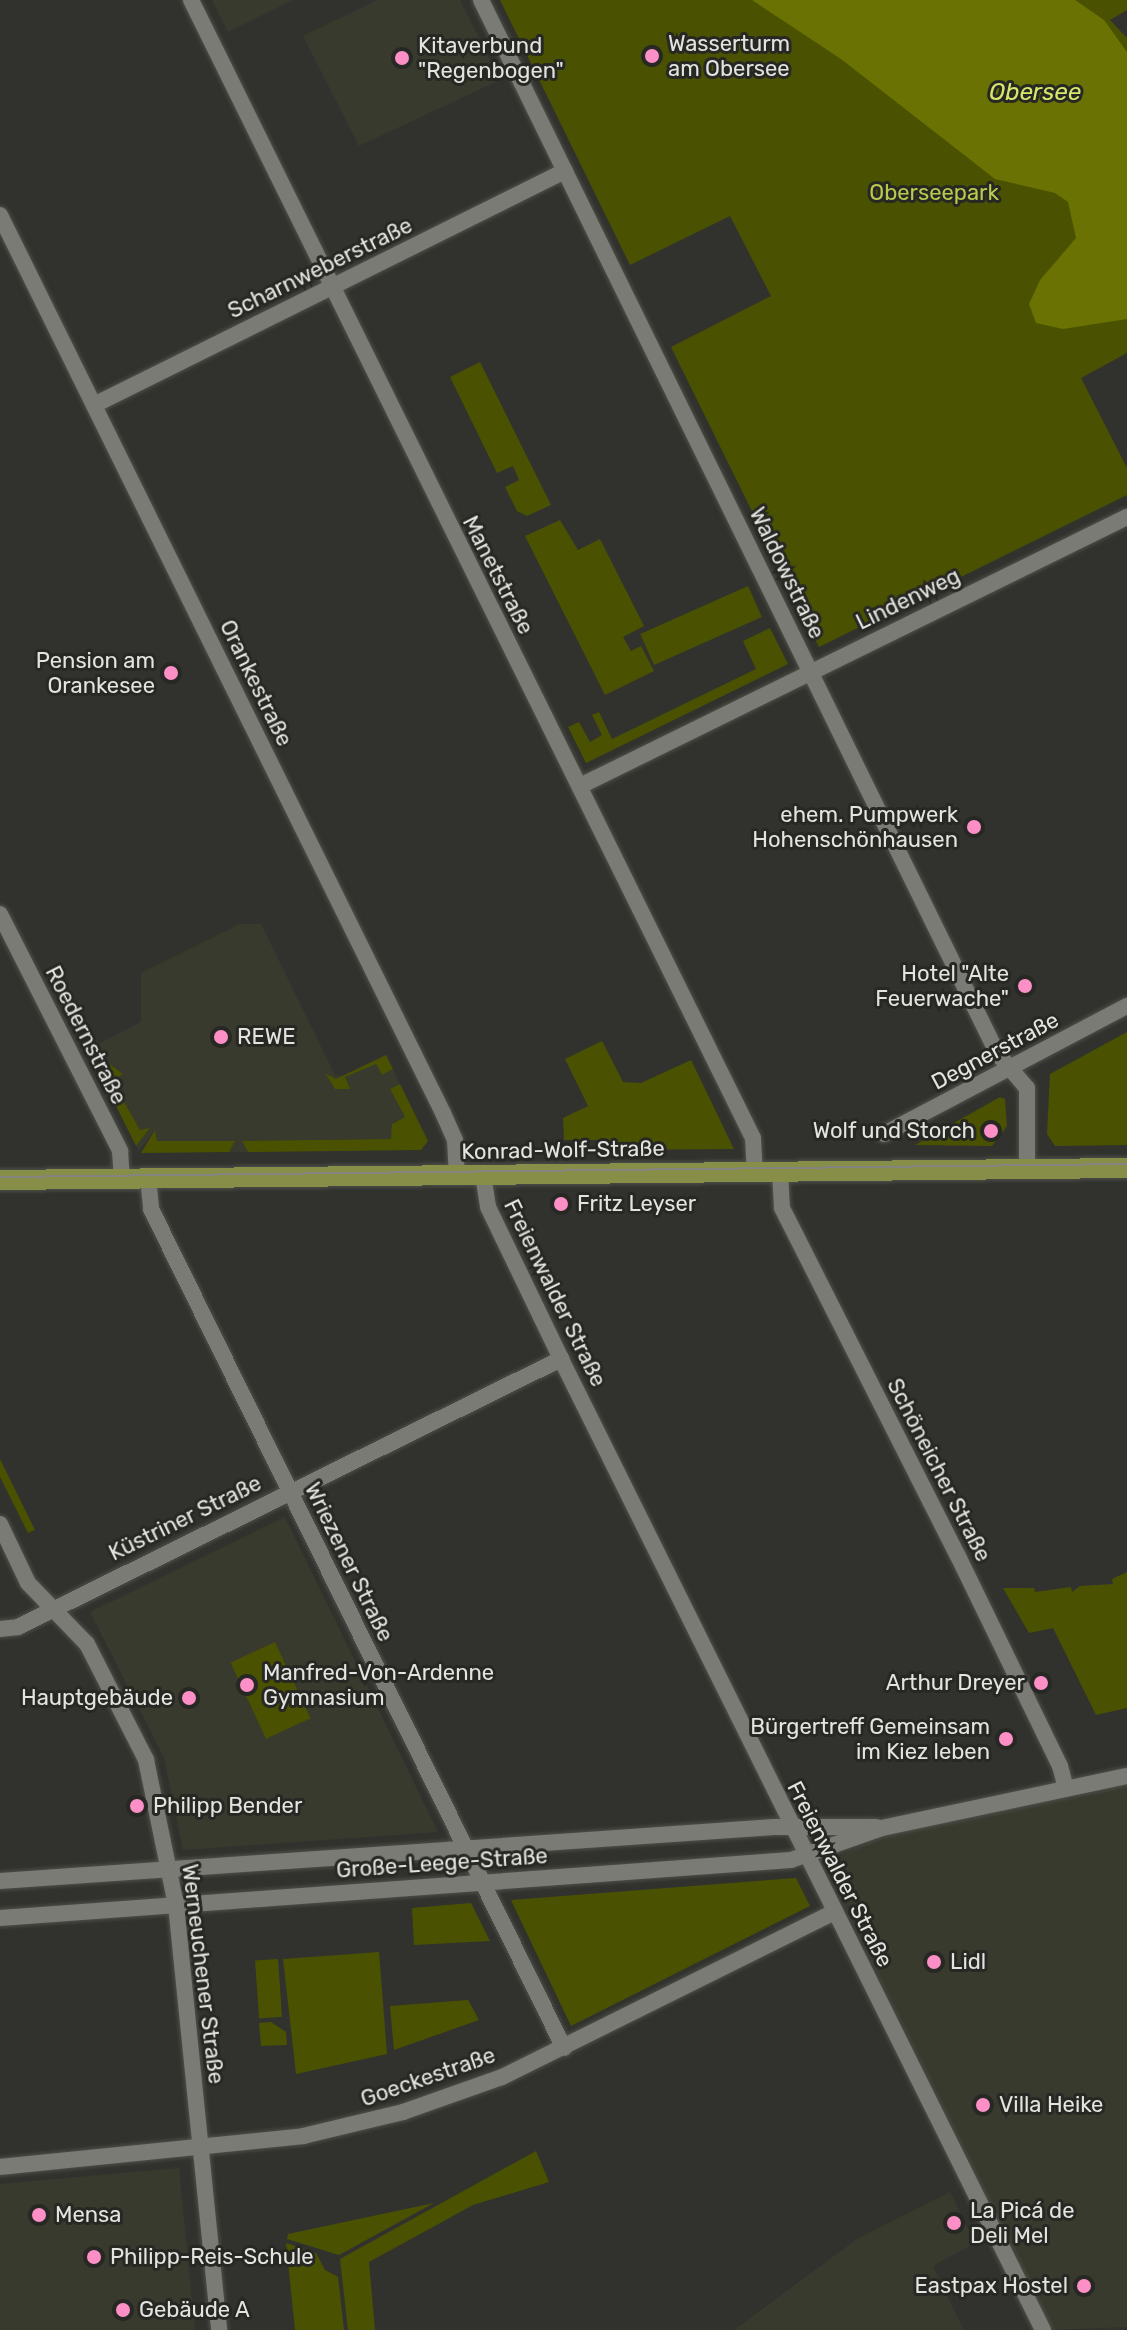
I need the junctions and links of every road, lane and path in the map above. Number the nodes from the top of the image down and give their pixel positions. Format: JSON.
{"nodes":[{"id":1,"x":191,"y":0,"type":"edge"},
{"id":2,"x":481,"y":0,"type":"edge"},
{"id":3,"x":565,"y":171,"type":"junction"},
{"id":4,"x":0,"y":215,"type":"edge"},
{"id":5,"x":332,"y":286,"type":"junction"},
{"id":6,"x":94,"y":405,"type":"junction"},
{"id":7,"x":1127,"y":517,"type":"edge"},
{"id":8,"x":811,"y":670,"type":"junction"},
{"id":9,"x":580,"y":786,"type":"junction"},
{"id":10,"x":0,"y":914,"type":"edge"},
{"id":11,"x":1127,"y":1006,"type":"edge"},
{"id":12,"x":1010,"y":1068,"type":"junction"},
{"id":13,"x":884,"y":1134,"type":"dead end"},
{"id":14,"x":1127,"y":1168,"type":"edge"},
{"id":15,"x":1027,"y":1169,"type":"junction"},
{"id":16,"x":780,"y":1171,"type":"junction"},
{"id":17,"x":755,"y":1172,"type":"junction"},
{"id":18,"x":457,"y":1175,"type":"junction"},
{"id":19,"x":483,"y":1175,"type":"junction"},
{"id":20,"x":122,"y":1178,"type":"junction"},
{"id":21,"x":148,"y":1178,"type":"junction"},
{"id":22,"x":0,"y":1180,"type":"edge"},
{"id":23,"x":561,"y":1359,"type":"junction"},
{"id":24,"x":290,"y":1492,"type":"junction"},
{"id":25,"x":0,"y":1524,"type":"edge"},
{"id":26,"x":53,"y":1608,"type":"junction"},
{"id":27,"x":0,"y":1629,"type":"edge"},
{"id":28,"x":1127,"y":1776,"type":"edge"},
{"id":29,"x":1066,"y":1788,"type":"junction"},
{"id":30,"x":792,"y":1828,"type":"junction"},
{"id":31,"x":882,"y":1828,"type":"junction"},
{"id":32,"x":468,"y":1850,"type":"junction"},
{"id":33,"x":807,"y":1858,"type":"junction"},
{"id":34,"x":170,"y":1867,"type":"junction"},
{"id":35,"x":0,"y":1881,"type":"edge"},
{"id":36,"x":484,"y":1883,"type":"junction"},
{"id":37,"x":176,"y":1905,"type":"junction"},
{"id":38,"x":835,"y":1912,"type":"junction"},
{"id":39,"x":0,"y":1918,"type":"edge"},
{"id":40,"x":564,"y":2048,"type":"junction"},
{"id":41,"x":202,"y":2148,"type":"junction"},
{"id":42,"x":0,"y":2167,"type":"edge"},
{"id":43,"x":219,"y":2330,"type":"edge"},
{"id":44,"x":1043,"y":2330,"type":"edge"}],
"edges":[{"from":1,"to":5,"type":"street","name":"Manetstraße"},
{"from":2,"to":3,"type":"street","name":"Waldowstraße"},
{"from":3,"to":5,"type":"street","name":"Scharnweberstraße"},
{"from":3,"to":8,"type":"street","name":"Waldowstraße"},
{"from":4,"to":6,"type":"street","name":"Orankestraße"},
{"from":5,"to":6,"type":"street","name":"Scharnweberstraße"},
{"from":5,"to":9,"type":"street","name":"Manetstraße"},
{"from":6,"to":18,"type":"street","name":"Orankestraße"},
{"from":7,"to":8,"type":"street","name":"Lindenweg"},
{"from":8,"to":9,"type":"street","name":"Lindenweg"},
{"from":8,"to":12,"type":"street","name":"Waldowstraße"},
{"from":9,"to":17,"type":"street","name":"Manetstraße"},
{"from":10,"to":20,"type":"street","name":"Roedernstraße"},
{"from":11,"to":12,"type":"street","name":"Degnerstraße"},
{"from":12,"to":13,"type":"street","name":"Degnerstraße"},
{"from":12,"to":15,"type":"street","name":"Waldowstraße"},
{"from":14,"to":15,"type":"main road","name":"Konrad-Wolf-Straße"},
{"from":15,"to":16,"type":"main road","name":"Konrad-Wolf-Straße"},
{"from":16,"to":17,"type":"main road","name":"Konrad-Wolf-Straße"},
{"from":16,"to":29,"type":"street","name":"Schöneicher Straße"},
{"from":17,"to":19,"type":"main road","name":"Konrad-Wolf-Straße"},
{"from":18,"to":19,"type":"main road","name":"Konrad-Wolf-Straße"},
{"from":18,"to":21,"type":"main road","name":"Konrad-Wolf-Straße"},
{"from":19,"to":23,"type":"street","name":"Freienwalder Straße"},
{"from":20,"to":21,"type":"main road","name":"Konrad-Wolf-Straße"},
{"from":20,"to":22,"type":"main road","name":"Konrad-Wolf-Straße"},
{"from":21,"to":24,"type":"street","name":"Wriezener Straße"},
{"from":23,"to":24,"type":"street","name":"Küstriner Straße"},
{"from":23,"to":30,"type":"street","name":"Freienwalder Straße"},
{"from":24,"to":26,"type":"street","name":"Küstriner Straße"},
{"from":24,"to":32,"type":"street","name":"Wriezener Straße"},
{"from":25,"to":26,"type":"street","name":"Werneuchener Straße"},
{"from":26,"to":27,"type":"street","name":"Küstriner Straße"},
{"from":26,"to":34,"type":"street","name":"Werneuchener Straße"},
{"from":28,"to":29,"type":"street","name":"Große-Leege-Straße"},
{"from":29,"to":31,"type":"street","name":"Große-Leege-Straße"},
{"from":30,"to":31,"type":"street","name":"Große-Leege-Straße"},
{"from":30,"to":32,"type":"street","name":"Große-Leege-Straße"},
{"from":30,"to":33,"type":"street","name":"Freienwalder Straße"},
{"from":31,"to":33,"type":"street","name":"Große-Leege-Straße"},
{"from":32,"to":34,"type":"street","name":"Große-Leege-Straße"},
{"from":32,"to":36,"type":"street","name":"Wriezener Straße"},
{"from":33,"to":36,"type":"street","name":"Große-Leege-Straße"},
{"from":33,"to":38,"type":"street","name":"Freienwalder Straße"},
{"from":34,"to":35,"type":"street","name":"Große-Leege-Straße"},
{"from":34,"to":37,"type":"street","name":"Werneuchener Straße"},
{"from":36,"to":37,"type":"street","name":"Große-Leege-Straße"},
{"from":36,"to":40,"type":"street","name":"Wriezener Straße"},
{"from":37,"to":39,"type":"street","name":"Große-Leege-Straße"},
{"from":37,"to":41,"type":"street","name":"Werneuchener Straße"},
{"from":38,"to":40,"type":"street","name":"Goeckestraße"},
{"from":38,"to":44,"type":"street","name":"Freienwalder Straße"},
{"from":40,"to":41,"type":"street","name":"Goeckestraße"},
{"from":41,"to":42,"type":"street","name":"Goeckestraße"},
{"from":41,"to":43,"type":"street","name":"Werneuchener Straße"}]}
